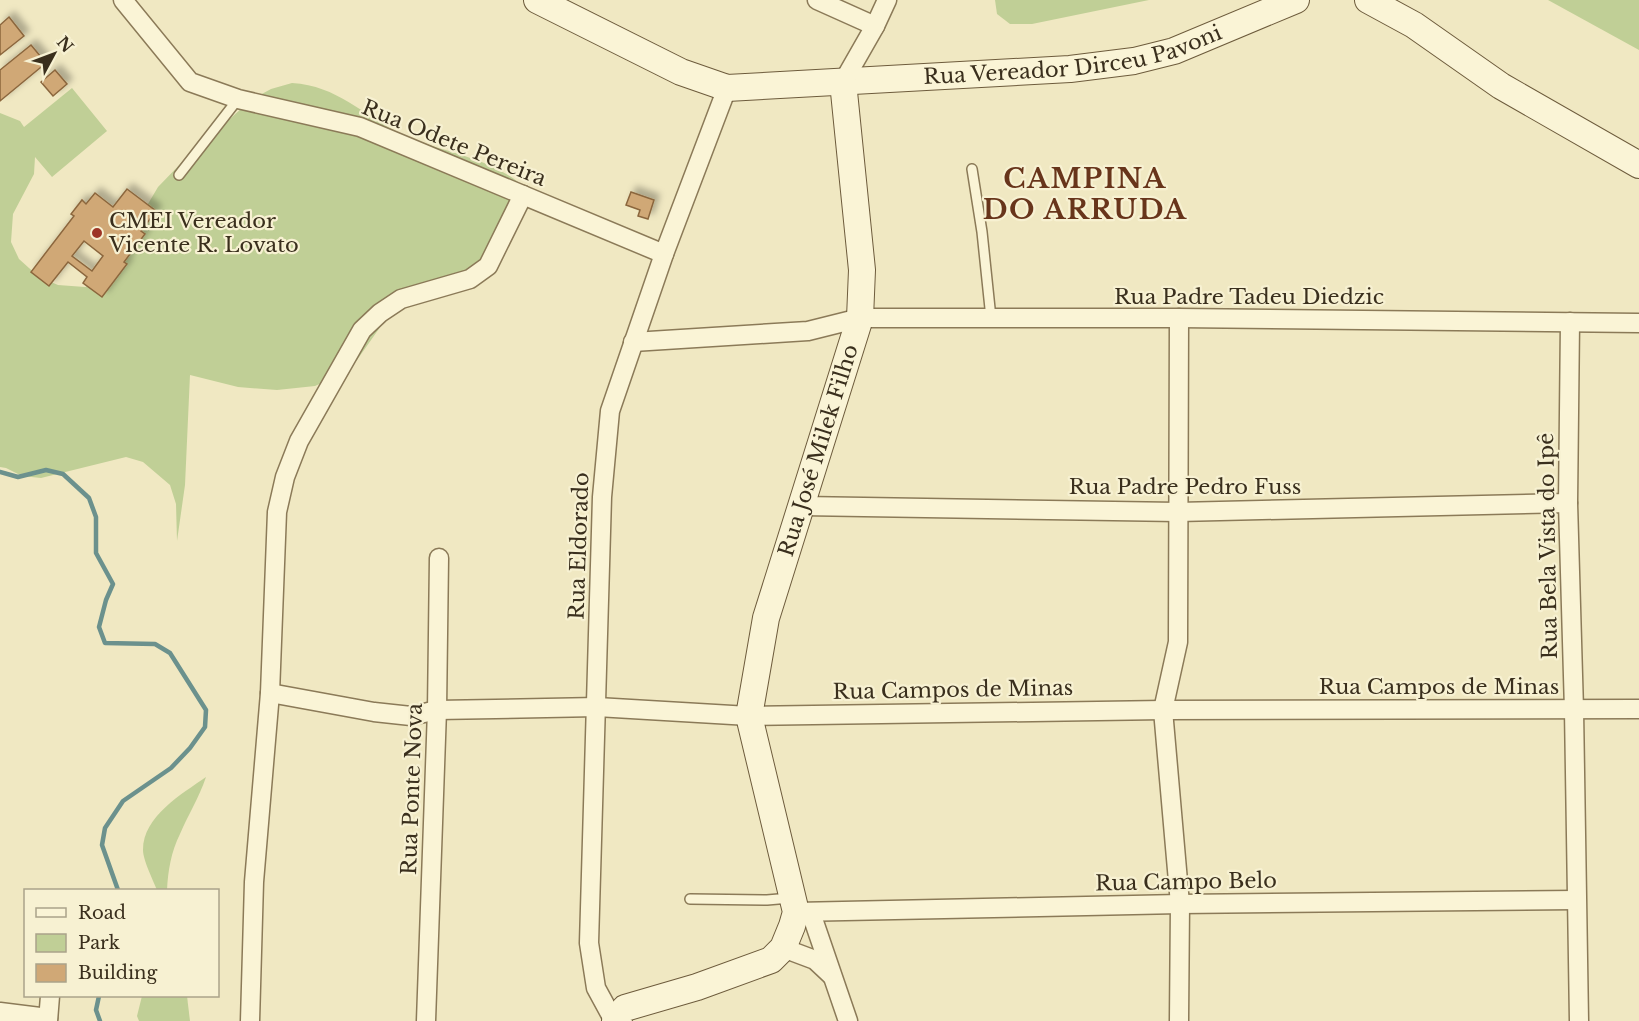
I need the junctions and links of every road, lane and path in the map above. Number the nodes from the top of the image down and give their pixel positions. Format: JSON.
{"nodes":[{"id":1,"x":123,"y":0,"type":"edge"},
{"id":2,"x":537,"y":0,"type":"edge"},
{"id":3,"x":817,"y":0,"type":"edge"},
{"id":4,"x":887,"y":0,"type":"edge"},
{"id":5,"x":1296,"y":0,"type":"edge"},
{"id":6,"x":1368,"y":0,"type":"edge"},
{"id":7,"x":875,"y":26,"type":"junction"},
{"id":8,"x":843,"y":82,"type":"junction"},
{"id":9,"x":728,"y":88,"type":"junction"},
{"id":10,"x":238,"y":99,"type":"junction"},
{"id":11,"x":1639,"y":165,"type":"edge"},
{"id":12,"x":972,"y":169,"type":"dead end"},
{"id":13,"x":179,"y":175,"type":"dead end"},
{"id":14,"x":523,"y":195,"type":"junction"},
{"id":15,"x":664,"y":254,"type":"junction"},
{"id":16,"x":860,"y":318,"type":"junction"},
{"id":17,"x":992,"y":318,"type":"junction"},
{"id":18,"x":1179,"y":318,"type":"junction"},
{"id":19,"x":1570,"y":322,"type":"junction"},
{"id":20,"x":1639,"y":323,"type":"edge"},
{"id":21,"x":633,"y":342,"type":"junction"},
{"id":22,"x":1568,"y":502,"type":"junction"},
{"id":23,"x":802,"y":506,"type":"junction"},
{"id":24,"x":1178,"y":512,"type":"junction"},
{"id":25,"x":440,"y":558,"type":"dead end"},
{"id":26,"x":270,"y":693,"type":"junction"},
{"id":27,"x":597,"y":707,"type":"junction"},
{"id":28,"x":1639,"y":709,"type":"edge"},
{"id":29,"x":1163,"y":710,"type":"junction"},
{"id":30,"x":1574,"y":710,"type":"junction"},
{"id":31,"x":437,"y":711,"type":"junction"},
{"id":32,"x":748,"y":716,"type":"junction"},
{"id":33,"x":690,"y":899,"type":"dead end"},
{"id":34,"x":1576,"y":900,"type":"junction"},
{"id":35,"x":1180,"y":904,"type":"junction"},
{"id":36,"x":800,"y":907,"type":"junction"},
{"id":37,"x":783,"y":948,"type":"junction"},
{"id":38,"x":832,"y":976,"type":"junction"},
{"id":39,"x":50,"y":997,"type":"edge"},
{"id":40,"x":0,"y":1012,"type":"edge"},
{"id":41,"x":48,"y":1019,"type":"edge"},
{"id":42,"x":250,"y":1021,"type":"edge"},
{"id":43,"x":426,"y":1021,"type":"edge"},
{"id":44,"x":614,"y":1021,"type":"edge"},
{"id":45,"x":848,"y":1021,"type":"edge"},
{"id":46,"x":1179,"y":1021,"type":"edge"},
{"id":47,"x":1579,"y":1021,"type":"edge"}],
"edges":[{"from":1,"to":10,"type":"street","name":"Rua Odete Pereira"},
{"from":2,"to":9,"type":"main road"},
{"from":3,"to":7,"type":"street"},
{"from":4,"to":7,"type":"street"},
{"from":5,"to":8,"type":"main road","name":"Rua Vereador Dirceu Pavoni"},
{"from":6,"to":11,"type":"main road"},
{"from":7,"to":8,"type":"street"},
{"from":8,"to":9,"type":"main road"},
{"from":8,"to":16,"type":"main road","name":"Rua José Milek Filho"},
{"from":9,"to":15,"type":"street","name":"Rua Eldorado"},
{"from":10,"to":13,"type":"lane"},
{"from":10,"to":14,"type":"street","name":"Rua Odete Pereira"},
{"from":12,"to":17,"type":"lane"},
{"from":14,"to":15,"type":"street","name":"Rua Odete Pereira"},
{"from":14,"to":26,"type":"street"},
{"from":15,"to":21,"type":"street","name":"Rua Eldorado"},
{"from":16,"to":17,"type":"street","name":"Rua Padre Tadeu Diedzic"},
{"from":16,"to":21,"type":"street","name":"Rua Padre Tadeu Diedzic"},
{"from":16,"to":23,"type":"main road","name":"Rua José Milek Filho"},
{"from":17,"to":18,"type":"street","name":"Rua Padre Tadeu Diedzic"},
{"from":18,"to":19,"type":"street","name":"Rua Padre Tadeu Diedzic"},
{"from":18,"to":24,"type":"street"},
{"from":19,"to":20,"type":"street","name":"Rua Padre Tadeu Diedzic"},
{"from":19,"to":22,"type":"street","name":"Rua Bela Vista do Ipê"},
{"from":21,"to":27,"type":"street","name":"Rua Eldorado"},
{"from":22,"to":24,"type":"street","name":"Rua Padre Pedro Fuss"},
{"from":22,"to":30,"type":"street","name":"Rua Bela Vista do Ipê"},
{"from":23,"to":24,"type":"street","name":"Rua Padre Pedro Fuss"},
{"from":23,"to":32,"type":"main road","name":"Rua José Milek Filho"},
{"from":24,"to":29,"type":"street"},
{"from":25,"to":31,"type":"street","name":"Rua Ponte Nova"},
{"from":26,"to":31,"type":"street","name":"Rua Campos de Minas"},
{"from":26,"to":42,"type":"street"},
{"from":27,"to":31,"type":"street","name":"Rua Campos de Minas"},
{"from":27,"to":32,"type":"street","name":"Rua Campos de Minas"},
{"from":27,"to":44,"type":"street","name":"Rua Eldorado"},
{"from":28,"to":30,"type":"street","name":"Rua Campos de Minas"},
{"from":29,"to":30,"type":"street","name":"Rua Campos de Minas"},
{"from":29,"to":32,"type":"street","name":"Rua Campos de Minas"},
{"from":29,"to":35,"type":"street"},
{"from":30,"to":34,"type":"street","name":"Rua Bela Vista do Ipê"},
{"from":31,"to":43,"type":"street","name":"Rua Ponte Nova"},
{"from":32,"to":36,"type":"main road","name":"Rua José Milek Filho"},
{"from":33,"to":36,"type":"lane"},
{"from":34,"to":35,"type":"street","name":"Rua Campo Belo"},
{"from":34,"to":47,"type":"street","name":"Rua Bela Vista do Ipê"},
{"from":35,"to":36,"type":"street","name":"Rua Campo Belo"},
{"from":35,"to":46,"type":"street"},
{"from":36,"to":37,"type":"main road"},
{"from":36,"to":38,"type":"street"},
{"from":37,"to":38,"type":"street"},
{"from":37,"to":44,"type":"main road"},
{"from":38,"to":45,"type":"street"},
{"from":39,"to":41,"type":"street"},
{"from":40,"to":41,"type":"street"}]}
